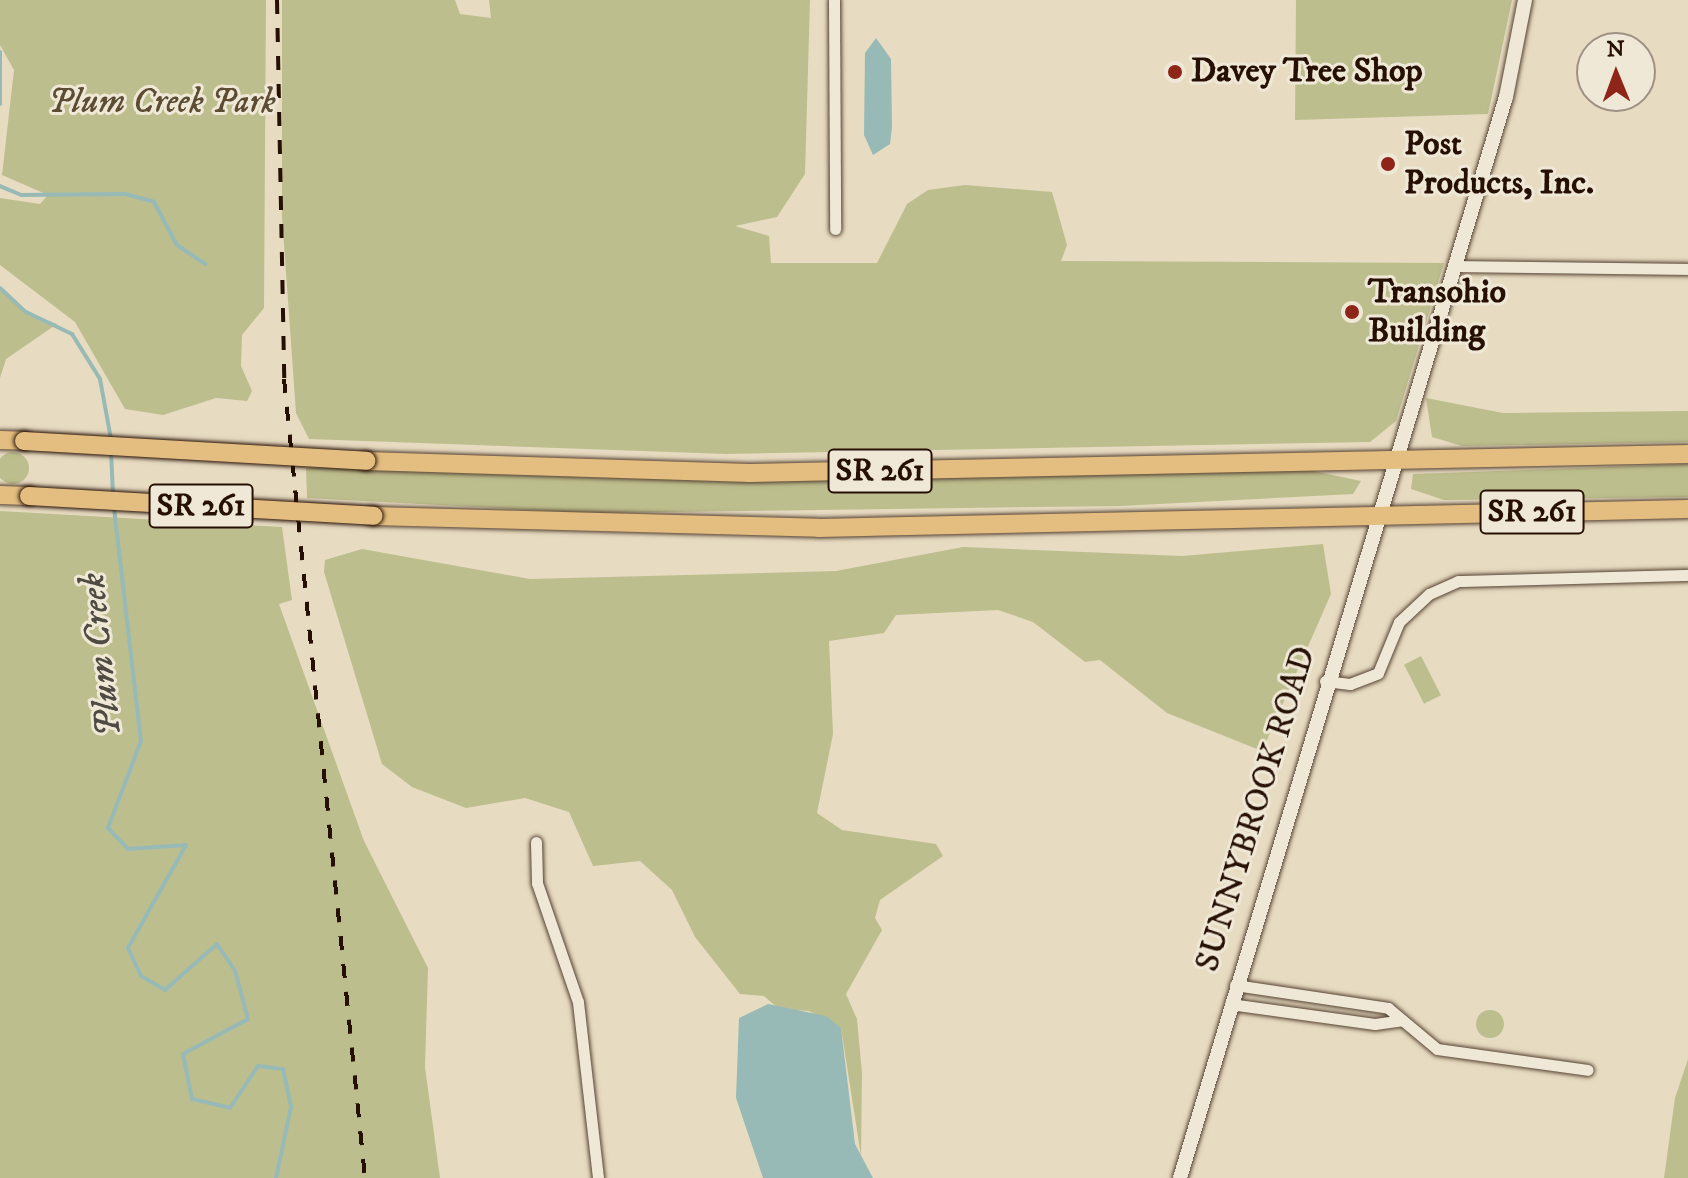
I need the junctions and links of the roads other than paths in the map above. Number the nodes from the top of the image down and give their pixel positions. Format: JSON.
{"nodes":[{"id":1,"x":834,"y":0,"type":"edge"},
{"id":2,"x":1525,"y":0,"type":"edge"},
{"id":3,"x":835,"y":229,"type":"dead end"},
{"id":4,"x":1456,"y":266,"type":"junction"},
{"id":5,"x":1688,"y":269,"type":"edge"},
{"id":6,"x":0,"y":440,"type":"edge"},
{"id":7,"x":1688,"y":454,"type":"edge"},
{"id":8,"x":1394,"y":458,"type":"junction"},
{"id":9,"x":0,"y":495,"type":"edge"},
{"id":10,"x":1688,"y":509,"type":"edge"},
{"id":11,"x":1375,"y":514,"type":"junction"},
{"id":12,"x":1688,"y":575,"type":"edge"},
{"id":13,"x":1325,"y":681,"type":"junction"},
{"id":14,"x":536,"y":842,"type":"dead end"},
{"id":15,"x":1235,"y":985,"type":"junction"},
{"id":16,"x":1230,"y":1004,"type":"junction"},
{"id":17,"x":1402,"y":1020,"type":"junction"},
{"id":18,"x":1588,"y":1070,"type":"dead end"},
{"id":19,"x":598,"y":1178,"type":"edge"},
{"id":20,"x":1180,"y":1178,"type":"edge"}],
"edges":[{"from":1,"to":3,"type":"street"},
{"from":2,"to":4,"type":"street","name":"SUNNYBROOK ROAD"},
{"from":4,"to":5,"type":"street"},
{"from":4,"to":8,"type":"street","name":"SUNNYBROOK ROAD"},
{"from":6,"to":8,"type":"main road","number":"SR 261","bridge":true},
{"from":7,"to":8,"type":"main road","number":"SR 261"},
{"from":8,"to":11,"type":"street","name":"SUNNYBROOK ROAD"},
{"from":9,"to":11,"type":"main road","number":"SR 261","bridge":true},
{"from":10,"to":11,"type":"main road","number":"SR 261"},
{"from":11,"to":13,"type":"street","name":"SUNNYBROOK ROAD"},
{"from":12,"to":13,"type":"street"},
{"from":13,"to":15,"type":"street","name":"SUNNYBROOK ROAD"},
{"from":14,"to":19,"type":"street"},
{"from":15,"to":16,"type":"street","name":"SUNNYBROOK ROAD"},
{"from":15,"to":17,"type":"street"},
{"from":16,"to":17,"type":"street"},
{"from":16,"to":20,"type":"street","name":"SUNNYBROOK ROAD"},
{"from":17,"to":18,"type":"street"}]}
